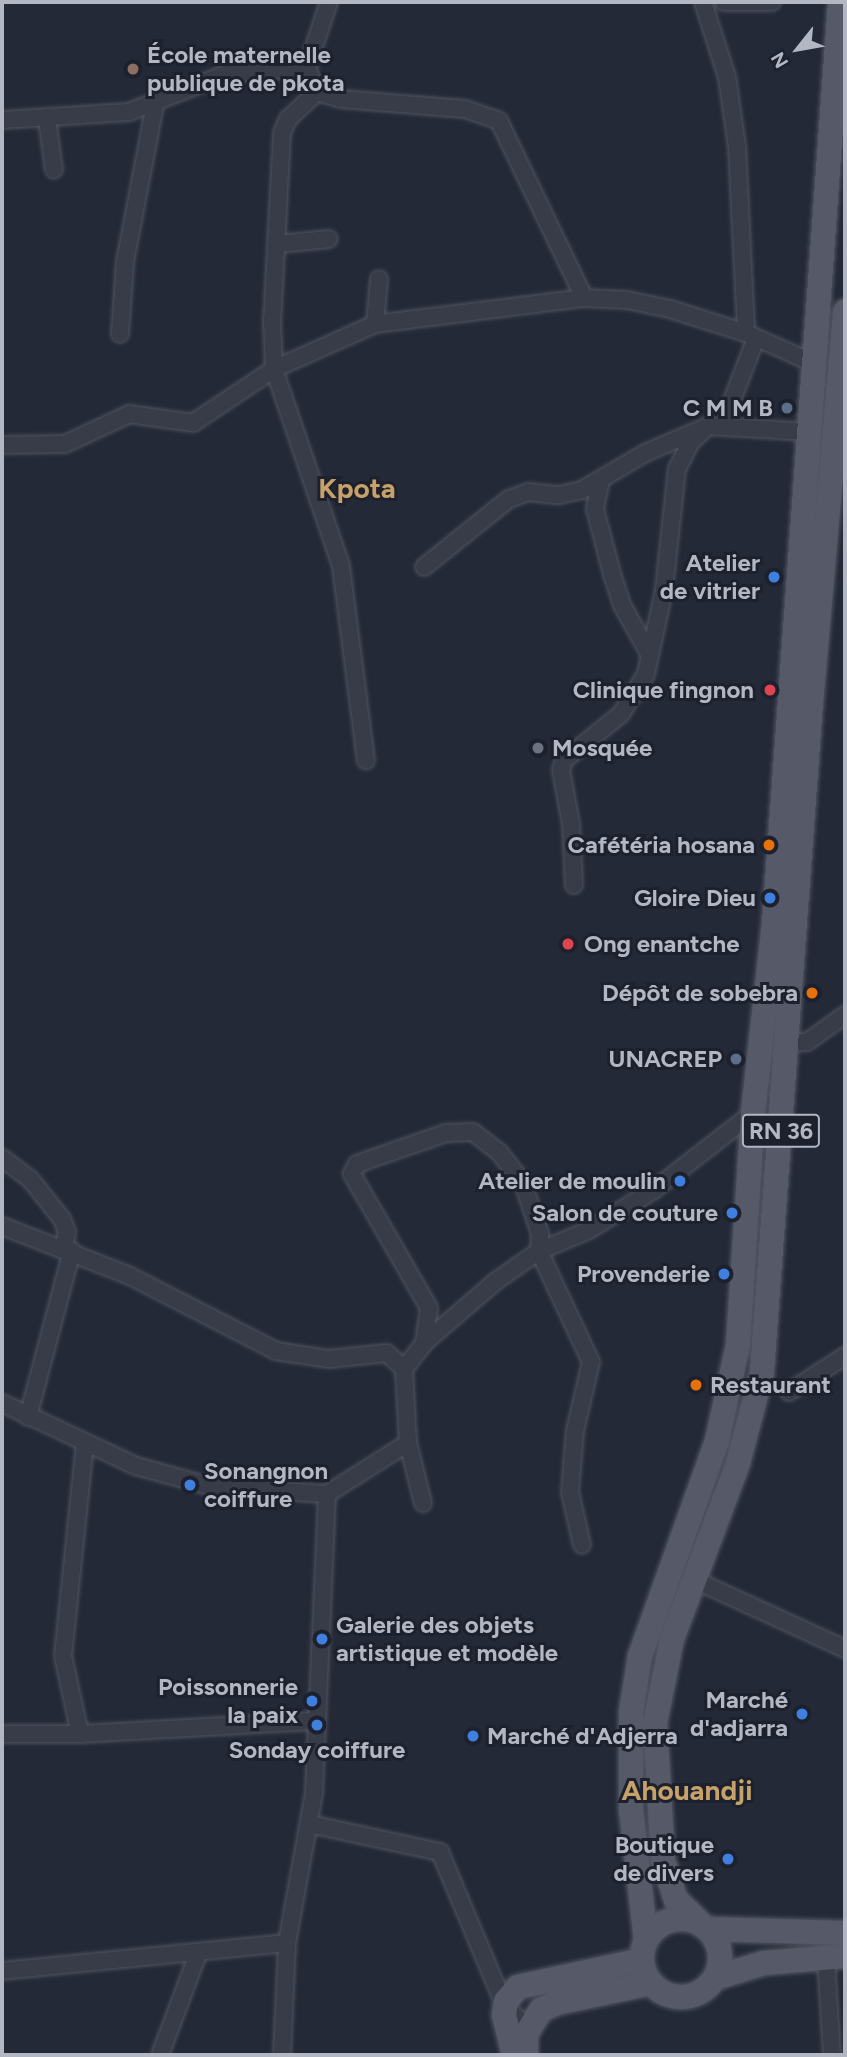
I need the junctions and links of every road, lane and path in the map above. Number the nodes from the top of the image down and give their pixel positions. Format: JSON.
{"nodes":[{"id":1,"x":329,"y":2,"type":"edge"},
{"id":2,"x":703,"y":2,"type":"edge"},
{"id":3,"x":724,"y":2,"type":"edge"},
{"id":4,"x":772,"y":2,"type":"edge"},
{"id":5,"x":840,"y":2,"type":"edge"},
{"id":6,"x":307,"y":68,"type":"junction"},
{"id":7,"x":317,"y":92,"type":"junction"},
{"id":8,"x":155,"y":104,"type":"junction"},
{"id":9,"x":47,"y":119,"type":"junction"},
{"id":10,"x":2,"y":120,"type":"edge"},
{"id":11,"x":54,"y":170,"type":"dead end"},
{"id":12,"x":329,"y":239,"type":"dead end"},
{"id":13,"x":278,"y":244,"type":"junction"},
{"id":14,"x":379,"y":279,"type":"dead end"},
{"id":15,"x":584,"y":298,"type":"junction"},
{"id":16,"x":845,"y":311,"type":"edge"},
{"id":17,"x":375,"y":324,"type":"junction"},
{"id":18,"x":120,"y":334,"type":"dead end"},
{"id":19,"x":751,"y":335,"type":"junction"},
{"id":20,"x":844,"y":348,"type":"edge"},
{"id":21,"x":813,"y":363,"type":"junction"},
{"id":22,"x":274,"y":369,"type":"junction"},
{"id":23,"x":715,"y":425,"type":"junction"},
{"id":24,"x":811,"y":432,"type":"junction"},
{"id":25,"x":2,"y":445,"type":"edge"},
{"id":26,"x":601,"y":480,"type":"junction"},
{"id":27,"x":424,"y":567,"type":"dead end"},
{"id":28,"x":650,"y":655,"type":"junction"},
{"id":29,"x":366,"y":760,"type":"dead end"},
{"id":30,"x":574,"y":885,"type":"dead end"},
{"id":31,"x":845,"y":1015,"type":"edge"},
{"id":32,"x":788,"y":1042,"type":"junction"},
{"id":33,"x":753,"y":1113,"type":"junction"},
{"id":34,"x":2,"y":1158,"type":"edge"},
{"id":35,"x":2,"y":1226,"type":"edge"},
{"id":36,"x":68,"y":1249,"type":"junction"},
{"id":37,"x":539,"y":1251,"type":"junction"},
{"id":38,"x":424,"y":1343,"type":"junction"},
{"id":39,"x":845,"y":1356,"type":"edge"},
{"id":40,"x":404,"y":1369,"type":"junction"},
{"id":41,"x":789,"y":1392,"type":"dead end"},
{"id":42,"x":2,"y":1403,"type":"edge"},
{"id":43,"x":28,"y":1417,"type":"junction"},
{"id":44,"x":85,"y":1443,"type":"junction"},
{"id":45,"x":408,"y":1443,"type":"junction"},
{"id":46,"x":327,"y":1494,"type":"junction"},
{"id":47,"x":424,"y":1503,"type":"dead end"},
{"id":48,"x":582,"y":1545,"type":"dead end"},
{"id":49,"x":695,"y":1580,"type":"junction"},
{"id":50,"x":845,"y":1650,"type":"edge"},
{"id":51,"x":314,"y":1721,"type":"junction"},
{"id":52,"x":2,"y":1734,"type":"edge"},
{"id":53,"x":79,"y":1734,"type":"junction"},
{"id":54,"x":310,"y":1824,"type":"junction"},
{"id":55,"x":704,"y":1926,"type":"junction"},
{"id":56,"x":845,"y":1933,"type":"edge"},
{"id":57,"x":287,"y":1943,"type":"junction"},
{"id":58,"x":644,"y":1950,"type":"junction"},
{"id":59,"x":198,"y":1954,"type":"junction"},
{"id":60,"x":835,"y":1957,"type":"edge"},
{"id":61,"x":2,"y":1971,"type":"edge"},
{"id":62,"x":715,"y":1978,"type":"junction"},
{"id":63,"x":651,"y":1983,"type":"junction"},
{"id":64,"x":505,"y":2007,"type":"junction"},
{"id":65,"x":528,"y":2027,"type":"junction"},
{"id":66,"x":160,"y":2055,"type":"edge"},
{"id":67,"x":282,"y":2055,"type":"edge"},
{"id":68,"x":514,"y":2055,"type":"edge"},
{"id":69,"x":526,"y":2055,"type":"edge"},
{"id":70,"x":832,"y":2055,"type":"edge"}],
"edges":[{"from":1,"to":6,"type":"street"},
{"from":2,"to":19,"type":"street"},
{"from":3,"to":4,"type":"street"},
{"from":5,"to":21,"type":"main road","number":"RN 36"},
{"from":6,"to":7,"type":"street"},
{"from":6,"to":8,"type":"street"},
{"from":7,"to":13,"type":"street"},
{"from":7,"to":15,"type":"street"},
{"from":8,"to":9,"type":"street"},
{"from":8,"to":18,"type":"street"},
{"from":9,"to":10,"type":"street"},
{"from":9,"to":11,"type":"street"},
{"from":12,"to":13,"type":"street"},
{"from":13,"to":22,"type":"street"},
{"from":14,"to":17,"type":"street"},
{"from":15,"to":17,"type":"street"},
{"from":15,"to":19,"type":"street"},
{"from":16,"to":20,"type":"main road","number":"RN 36"},
{"from":17,"to":22,"type":"street"},
{"from":19,"to":21,"type":"street"},
{"from":19,"to":23,"type":"street"},
{"from":20,"to":32,"type":"main road","number":"RN 36"},
{"from":21,"to":24,"type":"main road","number":"RN 36"},
{"from":22,"to":25,"type":"street"},
{"from":22,"to":29,"type":"street"},
{"from":23,"to":24,"type":"street"},
{"from":23,"to":26,"type":"street"},
{"from":23,"to":28,"type":"street"},
{"from":24,"to":33,"type":"main road","number":"RN 36"},
{"from":26,"to":27,"type":"street"},
{"from":26,"to":28,"type":"street"},
{"from":28,"to":30,"type":"street"},
{"from":31,"to":32,"type":"street"},
{"from":32,"to":49,"type":"main road","number":"RN 36"},
{"from":33,"to":37,"type":"street"},
{"from":33,"to":58,"type":"main road","number":"RN 36"},
{"from":34,"to":36,"type":"street"},
{"from":35,"to":36,"type":"street"},
{"from":36,"to":40,"type":"street"},
{"from":36,"to":43,"type":"street"},
{"from":37,"to":38,"type":"street"},
{"from":37,"to":38,"type":"street"},
{"from":37,"to":48,"type":"street"},
{"from":38,"to":40,"type":"street"},
{"from":39,"to":41,"type":"street"},
{"from":40,"to":45,"type":"street"},
{"from":42,"to":43,"type":"street"},
{"from":43,"to":44,"type":"street"},
{"from":44,"to":46,"type":"street"},
{"from":44,"to":53,"type":"street"},
{"from":45,"to":46,"type":"street"},
{"from":45,"to":47,"type":"street"},
{"from":46,"to":51,"type":"street"},
{"from":49,"to":50,"type":"street"},
{"from":49,"to":55,"type":"main road","number":"RN 36"},
{"from":51,"to":53,"type":"street"},
{"from":51,"to":54,"type":"street"},
{"from":52,"to":53,"type":"street"},
{"from":54,"to":57,"type":"street"},
{"from":54,"to":64,"type":"street"},
{"from":55,"to":56,"type":"main road"},
{"from":55,"to":58,"type":"main road"},
{"from":55,"to":62,"type":"main road"},
{"from":57,"to":59,"type":"street"},
{"from":57,"to":67,"type":"street"},
{"from":58,"to":63,"type":"main road"},
{"from":58,"to":64,"type":"main road"},
{"from":59,"to":61,"type":"street"},
{"from":59,"to":66,"type":"street"},
{"from":60,"to":62,"type":"main road"},
{"from":60,"to":70,"type":"street"},
{"from":62,"to":63,"type":"main road"},
{"from":63,"to":65,"type":"main road"},
{"from":64,"to":65,"type":"street"},
{"from":64,"to":68,"type":"main road"},
{"from":65,"to":69,"type":"main road"}]}
